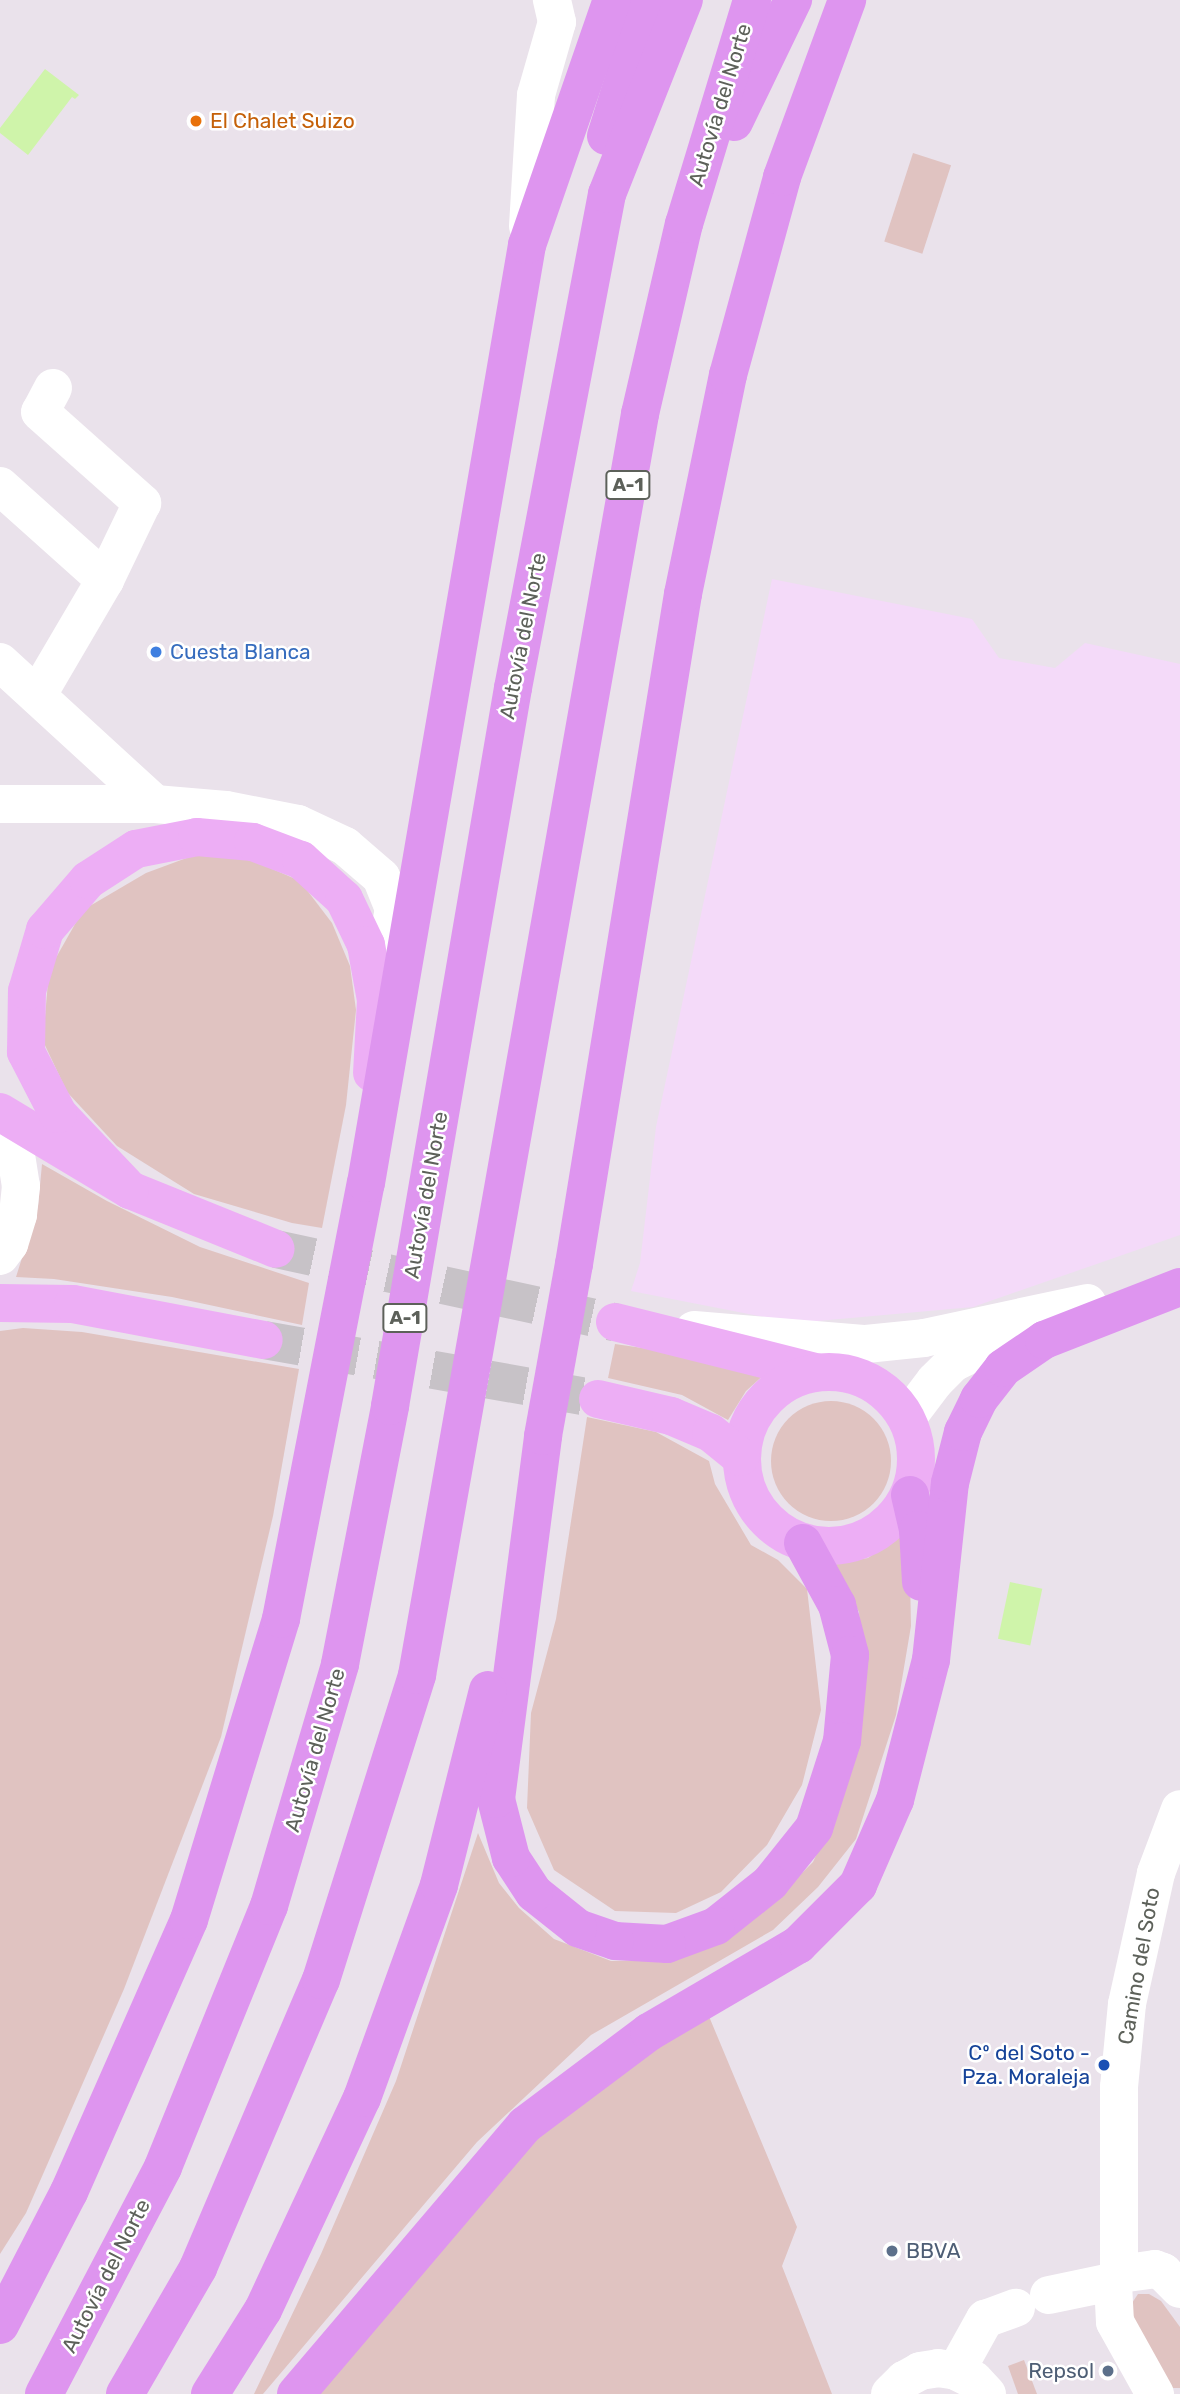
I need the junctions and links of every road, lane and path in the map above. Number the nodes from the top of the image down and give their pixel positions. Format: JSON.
{"nodes":[{"id":1,"x":552,"y":0,"type":"edge"},
{"id":2,"x":612,"y":0,"type":"edge"},
{"id":3,"x":649,"y":0,"type":"edge"},
{"id":4,"x":684,"y":0,"type":"edge"},
{"id":5,"x":752,"y":0,"type":"edge"},
{"id":6,"x":793,"y":0,"type":"edge"},
{"id":7,"x":847,"y":0,"type":"edge"},
{"id":8,"x":607,"y":194,"type":"junction"},
{"id":9,"x":684,"y":224,"type":"junction"},
{"id":10,"x":527,"y":245,"type":"junction"},
{"id":11,"x":53,"y":388,"type":"dead end"},
{"id":12,"x":0,"y":486,"type":"edge"},
{"id":13,"x":104,"y":580,"type":"junction"},
{"id":14,"x":0,"y":662,"type":"edge"},
{"id":15,"x":37,"y":696,"type":"junction"},
{"id":16,"x":0,"y":804,"type":"edge"},
{"id":17,"x":155,"y":804,"type":"junction"},
{"id":18,"x":376,"y":1000,"type":"junction"},
{"id":19,"x":0,"y":1112,"type":"edge"},
{"id":20,"x":0,"y":1127,"type":"edge"},
{"id":21,"x":366,"y":1183,"type":"junction"},
{"id":22,"x":130,"y":1190,"type":"junction"},
{"id":23,"x":276,"y":1249,"type":"tunnel mouth"},
{"id":24,"x":0,"y":1256,"type":"edge"},
{"id":25,"x":1180,"y":1269,"type":"edge"},
{"id":26,"x":1180,"y":1287,"type":"edge"},
{"id":27,"x":0,"y":1303,"type":"edge"},
{"id":28,"x":1087,"y":1303,"type":"junction"},
{"id":29,"x":615,"y":1322,"type":"joint"},
{"id":30,"x":264,"y":1340,"type":"tunnel mouth"},
{"id":31,"x":816,"y":1372,"type":"junction"},
{"id":32,"x":598,"y":1399,"type":"tunnel mouth"},
{"id":33,"x":907,"y":1418,"type":"junction"},
{"id":34,"x":741,"y":1457,"type":"junction"},
{"id":35,"x":910,"y":1495,"type":"junction"},
{"id":36,"x":532,"y":1517,"type":"junction"},
{"id":37,"x":803,"y":1543,"type":"junction"},
{"id":38,"x":908,"y":1751,"type":"junction"},
{"id":39,"x":1180,"y":1809,"type":"edge"},
{"id":40,"x":1119,"y":2168,"type":"junction"},
{"id":41,"x":69,"y":2192,"type":"junction"},
{"id":42,"x":1170,"y":2275,"type":"edge"},
{"id":43,"x":1117,"y":2278,"type":"junction"},
{"id":44,"x":0,"y":2296,"type":"edge"},
{"id":45,"x":0,"y":2325,"type":"edge"},
{"id":46,"x":956,"y":2371,"type":"junction"},
{"id":47,"x":44,"y":2394,"type":"edge"},
{"id":48,"x":125,"y":2394,"type":"edge"},
{"id":49,"x":210,"y":2394,"type":"edge"},
{"id":50,"x":296,"y":2394,"type":"edge"},
{"id":51,"x":890,"y":2394,"type":"edge"},
{"id":52,"x":988,"y":2394,"type":"edge"},
{"id":53,"x":1155,"y":2394,"type":"edge"}],
"edges":[{"from":1,"to":10,"type":"street"},
{"from":2,"to":10,"type":"highway"},
{"from":3,"to":8,"type":"highway"},
{"from":4,"to":8,"type":"highway","name":"Autovía del Norte","number":"A-1"},
{"from":5,"to":9,"type":"highway","name":"Autovía del Norte","number":"A-1"},
{"from":6,"to":9,"type":"highway"},
{"from":7,"to":36,"type":"highway"},
{"from":8,"to":47,"type":"highway","name":"Autovía del Norte","number":"A-1"},
{"from":9,"to":48,"type":"highway","name":"Autovía del Norte","number":"A-1"},
{"from":10,"to":21,"type":"highway"},
{"from":11,"to":13,"type":"street"},
{"from":12,"to":13,"type":"street"},
{"from":13,"to":15,"type":"street"},
{"from":14,"to":15,"type":"street"},
{"from":15,"to":17,"type":"street"},
{"from":16,"to":17,"type":"street"},
{"from":17,"to":18,"type":"street"},
{"from":18,"to":21,"type":"main road"},
{"from":18,"to":22,"type":"main road"},
{"from":19,"to":22,"type":"main road"},
{"from":20,"to":24,"type":"street"},
{"from":21,"to":41,"type":"highway"},
{"from":22,"to":23,"type":"main road"},
{"from":25,"to":28,"type":"street"},
{"from":26,"to":38,"type":"highway"},
{"from":27,"to":30,"type":"main road"},
{"from":28,"to":29,"type":"street"},
{"from":28,"to":33,"type":"street"},
{"from":29,"to":31,"type":"main road"},
{"from":31,"to":33,"type":"main road"},
{"from":31,"to":34,"type":"main road"},
{"from":32,"to":34,"type":"main road"},
{"from":33,"to":35,"type":"main road"},
{"from":34,"to":37,"type":"main road"},
{"from":35,"to":37,"type":"main road"},
{"from":35,"to":38,"type":"highway"},
{"from":36,"to":37,"type":"highway"},
{"from":36,"to":49,"type":"highway"},
{"from":38,"to":50,"type":"highway"},
{"from":39,"to":40,"type":"street","name":"Camino del Soto"},
{"from":40,"to":42,"type":"street","name":"Camino del Soto"},
{"from":40,"to":43,"type":"street","name":"Camino del Soto"},
{"from":41,"to":44,"type":"highway"},
{"from":41,"to":45,"type":"highway"},
{"from":42,"to":43,"type":"street"},
{"from":43,"to":46,"type":"street"},
{"from":43,"to":53,"type":"street","name":"Camino del Soto"},
{"from":46,"to":51,"type":"street"},
{"from":46,"to":52,"type":"street"}]}
